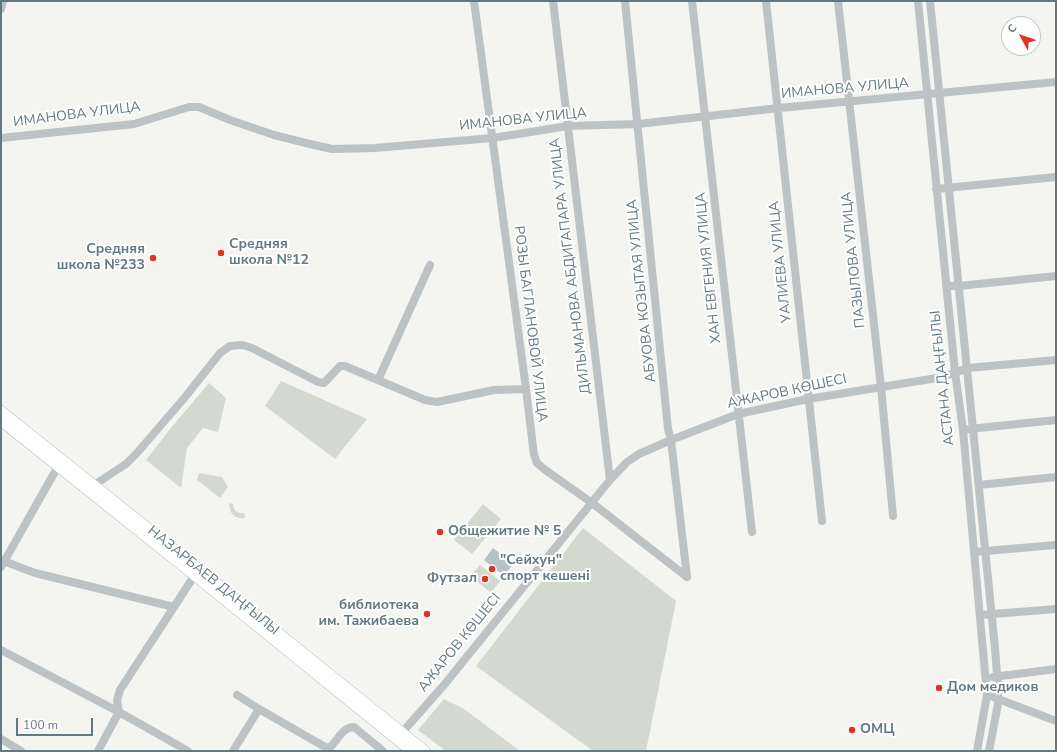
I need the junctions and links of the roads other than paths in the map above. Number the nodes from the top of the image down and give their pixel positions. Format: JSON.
{"nodes":[{"id":1,"x":3,"y":1,"type":"edge"},
{"id":2,"x":474,"y":1,"type":"edge"},
{"id":3,"x":553,"y":1,"type":"edge"},
{"id":4,"x":625,"y":1,"type":"edge"},
{"id":5,"x":692,"y":1,"type":"edge"},
{"id":6,"x":766,"y":1,"type":"edge"},
{"id":7,"x":838,"y":1,"type":"edge"},
{"id":8,"x":918,"y":1,"type":"edge"},
{"id":9,"x":930,"y":1,"type":"edge"},
{"id":10,"x":1,"y":9,"type":"edge"},
{"id":11,"x":1056,"y":82,"type":"edge"},
{"id":12,"x":926,"y":94,"type":"junction"},
{"id":13,"x":938,"y":94,"type":"junction"},
{"id":14,"x":849,"y":101,"type":"junction"},
{"id":15,"x":779,"y":108,"type":"junction"},
{"id":16,"x":706,"y":116,"type":"junction"},
{"id":17,"x":638,"y":124,"type":"junction"},
{"id":18,"x":568,"y":126,"type":"junction"},
{"id":19,"x":1,"y":138,"type":"edge"},
{"id":20,"x":493,"y":138,"type":"junction"},
{"id":21,"x":1056,"y":177,"type":"edge"},
{"id":22,"x":948,"y":187,"type":"junction"},
{"id":23,"x":936,"y":189,"type":"junction"},
{"id":24,"x":430,"y":265,"type":"dead end"},
{"id":25,"x":1056,"y":276,"type":"edge"},
{"id":26,"x":946,"y":286,"type":"junction"},
{"id":27,"x":959,"y":286,"type":"junction"},
{"id":28,"x":1056,"y":360,"type":"edge"},
{"id":29,"x":968,"y":368,"type":"junction"},
{"id":30,"x":955,"y":372,"type":"junction"},
{"id":31,"x":378,"y":380,"type":"junction"},
{"id":32,"x":881,"y":387,"type":"junction"},
{"id":33,"x":526,"y":389,"type":"junction"},
{"id":34,"x":808,"y":399,"type":"junction"},
{"id":35,"x":1,"y":412,"type":"edge"},
{"id":36,"x":738,"y":414,"type":"junction"},
{"id":37,"x":1056,"y":420,"type":"edge"},
{"id":38,"x":1,"y":421,"type":"edge"},
{"id":39,"x":974,"y":429,"type":"junction"},
{"id":40,"x":962,"y":430,"type":"junction"},
{"id":41,"x":671,"y":440,"type":"junction"},
{"id":42,"x":59,"y":463,"type":"junction"},
{"id":43,"x":1056,"y":477,"type":"edge"},
{"id":44,"x":610,"y":480,"type":"junction"},
{"id":45,"x":94,"y":485,"type":"junction"},
{"id":46,"x":979,"y":485,"type":"junction"},
{"id":47,"x":592,"y":503,"type":"junction"},
{"id":48,"x":894,"y":516,"type":"dead end"},
{"id":49,"x":822,"y":521,"type":"dead end"},
{"id":50,"x":752,"y":532,"type":"dead end"},
{"id":51,"x":1056,"y":545,"type":"edge"},
{"id":52,"x":986,"y":551,"type":"junction"},
{"id":53,"x":974,"y":552,"type":"junction"},
{"id":54,"x":2,"y":562,"type":"edge"},
{"id":55,"x":196,"y":572,"type":"junction"},
{"id":56,"x":688,"y":577,"type":"joint"},
{"id":57,"x":174,"y":606,"type":"junction"},
{"id":58,"x":1056,"y":609,"type":"edge"},
{"id":59,"x":980,"y":615,"type":"junction"},
{"id":60,"x":992,"y":615,"type":"junction"},
{"id":61,"x":1,"y":650,"type":"edge"},
{"id":62,"x":1056,"y":669,"type":"edge"},
{"id":63,"x":998,"y":677,"type":"junction"},
{"id":64,"x":986,"y":678,"type":"junction"},
{"id":65,"x":237,"y":695,"type":"dead end"},
{"id":66,"x":987,"y":695,"type":"junction"},
{"id":67,"x":998,"y":699,"type":"junction"},
{"id":68,"x":259,"y":709,"type":"junction"},
{"id":69,"x":119,"y":712,"type":"junction"},
{"id":70,"x":1056,"y":721,"type":"edge"},
{"id":71,"x":399,"y":737,"type":"junction"},
{"id":72,"x":1,"y":739,"type":"edge"},
{"id":73,"x":21,"y":751,"type":"edge"},
{"id":74,"x":98,"y":751,"type":"edge"},
{"id":75,"x":188,"y":751,"type":"edge"},
{"id":76,"x":233,"y":751,"type":"edge"},
{"id":77,"x":383,"y":751,"type":"edge"},
{"id":78,"x":411,"y":751,"type":"edge"},
{"id":79,"x":424,"y":751,"type":"edge"},
{"id":80,"x":977,"y":751,"type":"edge"},
{"id":81,"x":989,"y":751,"type":"edge"}],
"edges":[{"from":1,"to":10,"type":"street"},
{"from":2,"to":20,"type":"street","name":"РОЗЫ БАГЛАНОВОЙ УЛИЦА"},
{"from":3,"to":18,"type":"street","name":"ДИЛЬМАНОВА АБДИГАПАРА УЛИЦА"},
{"from":4,"to":17,"type":"street","name":"АБУОВА КОЗЫТАЯ УЛИЦА"},
{"from":5,"to":16,"type":"street","name":"ХАН ЕВГЕНИЯ УЛИЦА"},
{"from":6,"to":15,"type":"street","name":"УАЛИЕВА УЛИЦА"},
{"from":7,"to":14,"type":"street","name":"ПАЗЫЛОВА УЛИЦА"},
{"from":8,"to":12,"type":"street","name":"АСТАНА ДАҢҒЫЛЫ"},
{"from":9,"to":13,"type":"street","name":"АСТАНА ДАҢҒЫЛЫ"},
{"from":11,"to":13,"type":"street","name":"ИМАНОВА УЛИЦА"},
{"from":12,"to":13,"type":"street","name":"ИМАНОВА УЛИЦА"},
{"from":12,"to":14,"type":"street","name":"ИМАНОВА УЛИЦА"},
{"from":12,"to":23,"type":"street","name":"АСТАНА ДАҢҒЫЛЫ"},
{"from":13,"to":22,"type":"street","name":"АСТАНА ДАҢҒЫЛЫ"},
{"from":14,"to":15,"type":"street","name":"ИМАНОВА УЛИЦА"},
{"from":14,"to":32,"type":"street","name":"ПАЗЫЛОВА УЛИЦА"},
{"from":15,"to":16,"type":"street","name":"ИМАНОВА УЛИЦА"},
{"from":15,"to":34,"type":"street","name":"УАЛИЕВА УЛИЦА"},
{"from":16,"to":17,"type":"street","name":"ИМАНОВА УЛИЦА"},
{"from":16,"to":36,"type":"street","name":"ХАН ЕВГЕНИЯ УЛИЦА"},
{"from":17,"to":18,"type":"street","name":"ИМАНОВА УЛИЦА"},
{"from":17,"to":41,"type":"street","name":"АБУОВА КОЗЫТАЯ УЛИЦА"},
{"from":18,"to":20,"type":"street","name":"ИМАНОВА УЛИЦА"},
{"from":18,"to":44,"type":"street","name":"ДИЛЬМАНОВА АБДИГАПАРА УЛИЦА"},
{"from":19,"to":20,"type":"street","name":"ИМАНОВА УЛИЦА"},
{"from":20,"to":33,"type":"street","name":"РОЗЫ БАГЛАНОВОЙ УЛИЦА"},
{"from":21,"to":22,"type":"street"},
{"from":22,"to":23,"type":"street"},
{"from":22,"to":27,"type":"street","name":"АСТАНА ДАҢҒЫЛЫ"},
{"from":23,"to":26,"type":"street","name":"АСТАНА ДАҢҒЫЛЫ"},
{"from":24,"to":31,"type":"street"},
{"from":25,"to":27,"type":"street"},
{"from":26,"to":27,"type":"street"},
{"from":26,"to":30,"type":"street","name":"АСТАНА ДАҢҒЫЛЫ"},
{"from":27,"to":29,"type":"street","name":"АСТАНА ДАҢҒЫЛЫ"},
{"from":28,"to":29,"type":"street","name":"АЖАРОВ КӨШЕСІ"},
{"from":29,"to":30,"type":"street","name":"АЖАРОВ КӨШЕСІ"},
{"from":29,"to":39,"type":"street","name":"АСТАНА ДАҢҒЫЛЫ"},
{"from":30,"to":32,"type":"street","name":"АЖАРОВ КӨШЕСІ"},
{"from":30,"to":40,"type":"street","name":"АСТАНА ДАҢҒЫЛЫ"},
{"from":31,"to":33,"type":"street"},
{"from":31,"to":45,"type":"street"},
{"from":32,"to":34,"type":"street","name":"АЖАРОВ КӨШЕСІ"},
{"from":32,"to":48,"type":"street","name":"ПАЗЫЛОВА УЛИЦА"},
{"from":33,"to":47,"type":"street","name":"РОЗЫ БАГЛАНОВОЙ УЛИЦА"},
{"from":34,"to":36,"type":"street","name":"АЖАРОВ КӨШЕСІ"},
{"from":34,"to":49,"type":"street","name":"УАЛИЕВА УЛИЦА"},
{"from":35,"to":42,"type":"main road","name":"НАЗАРБАЕВ ДАҢҒЫЛЫ"},
{"from":36,"to":41,"type":"street","name":"АЖАРОВ КӨШЕСІ"},
{"from":36,"to":50,"type":"street","name":"ХАН ЕВГЕНИЯ УЛИЦА"},
{"from":37,"to":39,"type":"street"},
{"from":38,"to":42,"type":"main road","name":"НАЗАРБАЕВ ДАҢҒЫЛЫ"},
{"from":39,"to":40,"type":"street"},
{"from":39,"to":46,"type":"street","name":"АСТАНА ДАҢҒЫЛЫ"},
{"from":40,"to":53,"type":"street","name":"АСТАНА ДАҢҒЫЛЫ"},
{"from":41,"to":44,"type":"street","name":"АЖАРОВ КӨШЕСІ"},
{"from":41,"to":56,"type":"street","name":"АБУОВА КОЗЫТАЯ УЛИЦА"},
{"from":42,"to":45,"type":"main road","name":"НАЗАРБАЕВ ДАҢҒЫЛЫ"},
{"from":42,"to":54,"type":"street"},
{"from":42,"to":55,"type":"main road","name":"НАЗАРБАЕВ ДАҢҒЫЛЫ"},
{"from":43,"to":46,"type":"street"},
{"from":44,"to":47,"type":"street","name":"АЖАРОВ КӨШЕСІ"},
{"from":45,"to":55,"type":"main road","name":"НАЗАРБАЕВ ДАҢҒЫЛЫ"},
{"from":46,"to":52,"type":"street","name":"АСТАНА ДАҢҒЫЛЫ"},
{"from":47,"to":56,"type":"street","name":"РОЗЫ БАГЛАНОВОЙ УЛИЦА"},
{"from":47,"to":71,"type":"street","name":"АЖАРОВ КӨШЕСІ"},
{"from":51,"to":52,"type":"street"},
{"from":52,"to":53,"type":"street"},
{"from":52,"to":60,"type":"street","name":"АСТАНА ДАҢҒЫЛЫ"},
{"from":53,"to":59,"type":"street","name":"АСТАНА ДАҢҒЫЛЫ"},
{"from":54,"to":57,"type":"street"},
{"from":55,"to":57,"type":"street"},
{"from":55,"to":71,"type":"main road","name":"НАЗАРБАЕВ ДАҢҒЫЛЫ"},
{"from":57,"to":69,"type":"street"},
{"from":58,"to":60,"type":"street"},
{"from":59,"to":60,"type":"street"},
{"from":59,"to":64,"type":"street","name":"АСТАНА ДАҢҒЫЛЫ"},
{"from":60,"to":63,"type":"street","name":"АСТАНА ДАҢҒЫЛЫ"},
{"from":61,"to":69,"type":"street"},
{"from":62,"to":63,"type":"street"},
{"from":63,"to":64,"type":"street"},
{"from":63,"to":67,"type":"street","name":"АСТАНА ДАҢҒЫЛЫ"},
{"from":64,"to":66,"type":"street","name":"АСТАНА ДАҢҒЫЛЫ"},
{"from":65,"to":68,"type":"street"},
{"from":66,"to":67,"type":"street"},
{"from":66,"to":80,"type":"street","name":"АСТАНА ДАҢҒЫЛЫ"},
{"from":67,"to":70,"type":"street"},
{"from":67,"to":81,"type":"street","name":"АСТАНА ДАҢҒЫЛЫ"},
{"from":68,"to":76,"type":"street"},
{"from":68,"to":77,"type":"street"},
{"from":69,"to":74,"type":"street"},
{"from":69,"to":75,"type":"street"},
{"from":71,"to":78,"type":"main road","name":"НАЗАРБАЕВ ДАҢҒЫЛЫ"},
{"from":71,"to":79,"type":"main road","name":"НАЗАРБАЕВ ДАҢҒЫЛЫ"},
{"from":72,"to":73,"type":"street"}]}
